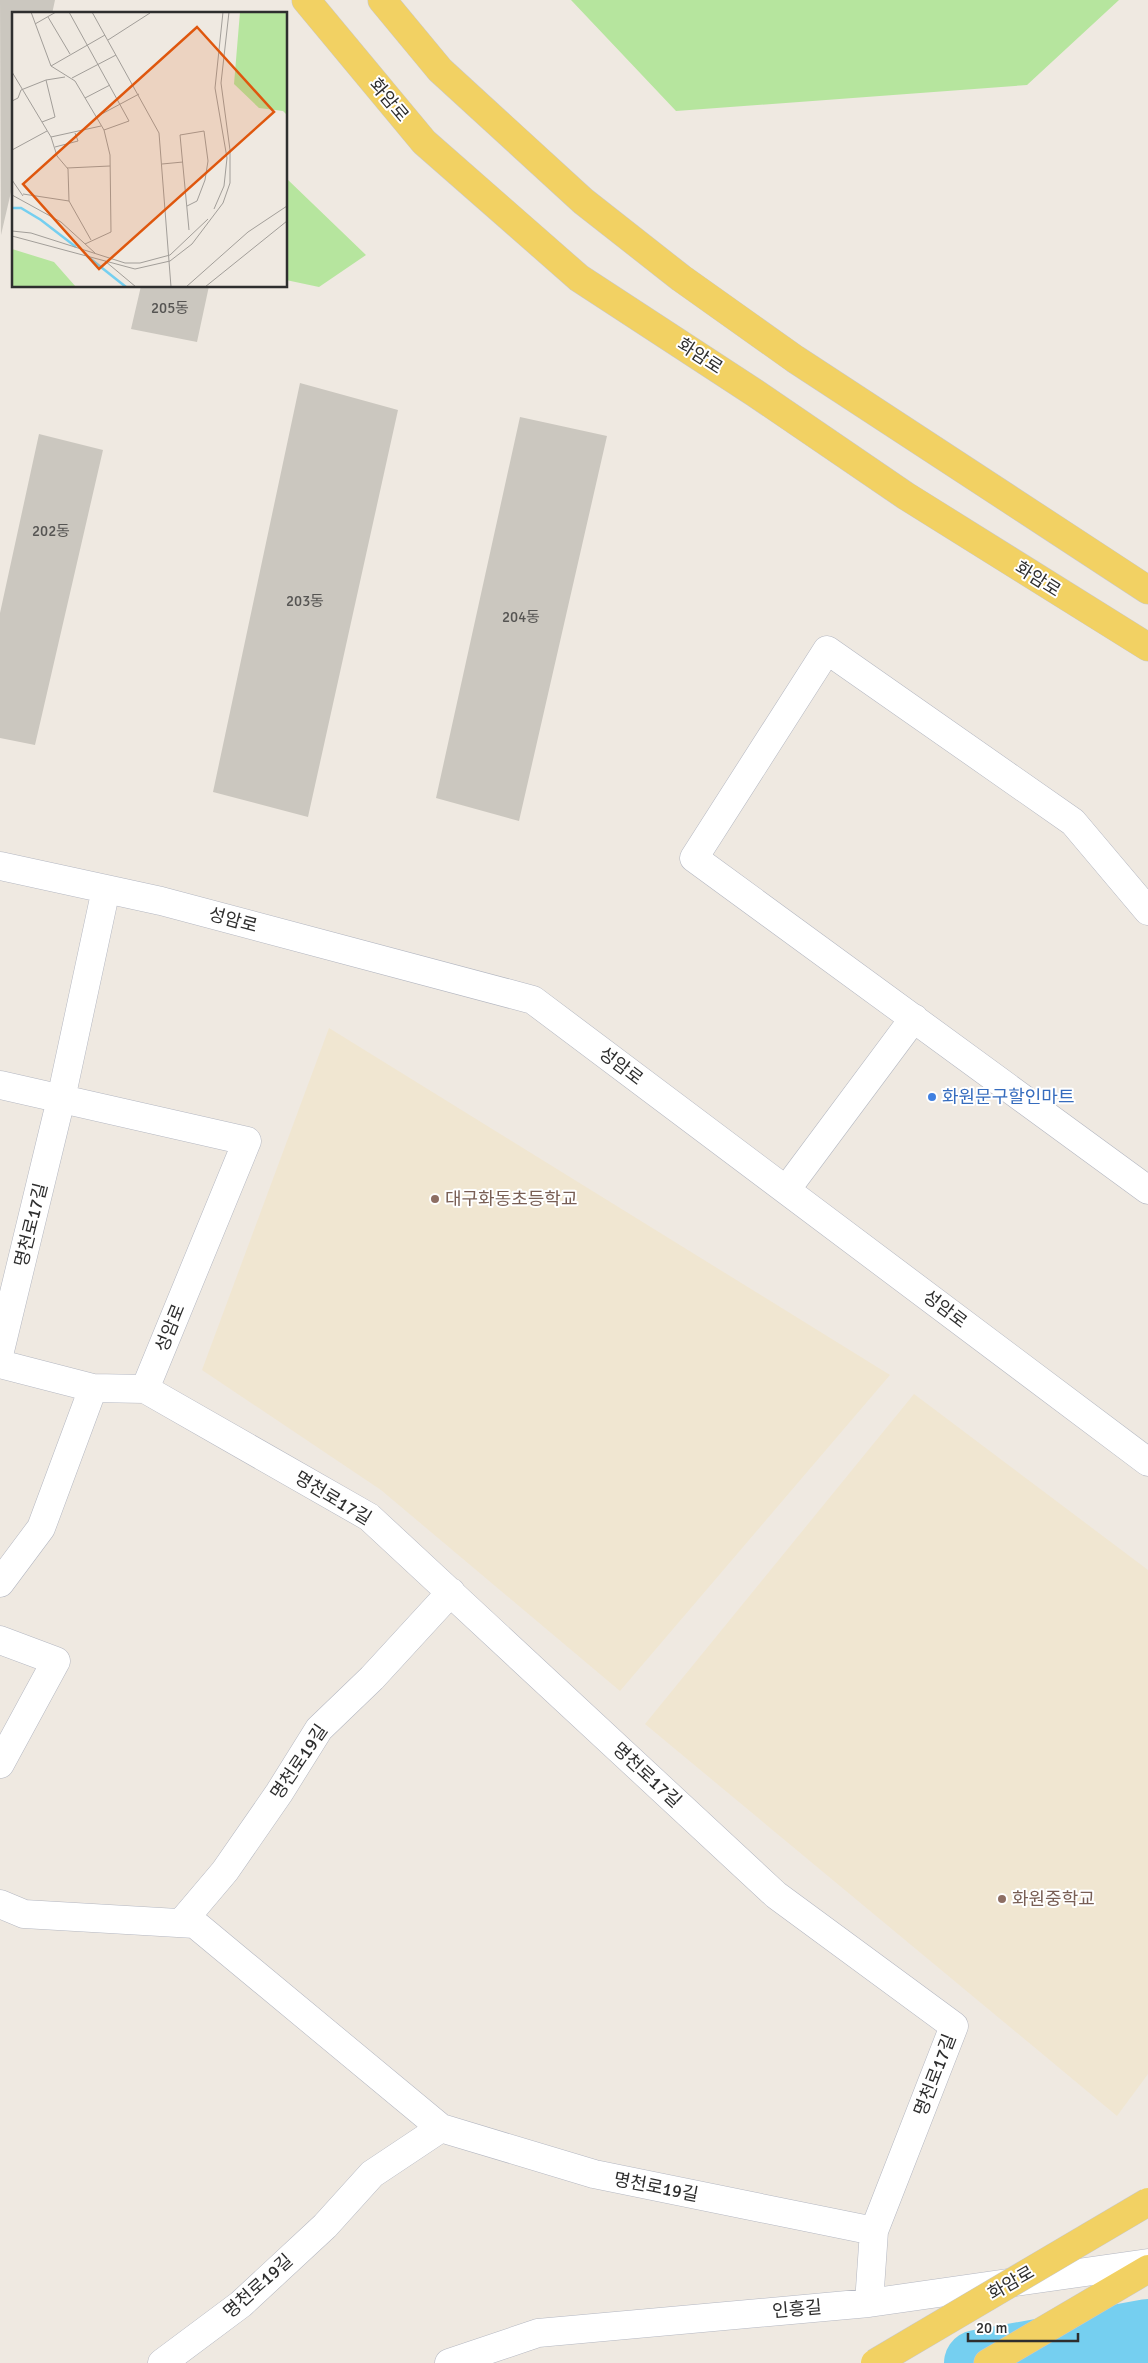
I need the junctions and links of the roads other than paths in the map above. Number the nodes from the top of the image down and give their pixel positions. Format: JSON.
{"nodes":[{"id":1,"x":306,"y":0,"type":"edge"},
{"id":2,"x":382,"y":0,"type":"edge"},
{"id":3,"x":1148,"y":590,"type":"edge"},
{"id":4,"x":1148,"y":647,"type":"edge"},
{"id":5,"x":0,"y":866,"type":"edge"},
{"id":6,"x":106,"y":889,"type":"junction"},
{"id":7,"x":1148,"y":911,"type":"edge"},
{"id":8,"x":914,"y":1018,"type":"junction"},
{"id":9,"x":0,"y":1085,"type":"edge"},
{"id":10,"x":61,"y":1099,"type":"junction"},
{"id":11,"x":786,"y":1190,"type":"junction"},
{"id":12,"x":1148,"y":1190,"type":"edge"},
{"id":13,"x":0,"y":1351,"type":"edge"},
{"id":14,"x":0,"y":1364,"type":"edge"},
{"id":15,"x":93,"y":1388,"type":"junction"},
{"id":16,"x":145,"y":1389,"type":"junction"},
{"id":17,"x":1148,"y":1462,"type":"edge"},
{"id":18,"x":0,"y":1583,"type":"edge"},
{"id":19,"x":451,"y":1592,"type":"junction"},
{"id":20,"x":0,"y":1640,"type":"edge"},
{"id":21,"x":0,"y":1764,"type":"edge"},
{"id":22,"x":0,"y":1904,"type":"edge"},
{"id":23,"x":181,"y":1923,"type":"junction"},
{"id":24,"x":442,"y":2128,"type":"junction"},
{"id":25,"x":1148,"y":2202,"type":"edge"},
{"id":26,"x":874,"y":2231,"type":"junction"},
{"id":27,"x":1148,"y":2263,"type":"edge"},
{"id":28,"x":1148,"y":2269,"type":"edge"},
{"id":29,"x":869,"y":2303,"type":"junction"},
{"id":30,"x":162,"y":2363,"type":"edge"},
{"id":31,"x":449,"y":2363,"type":"edge"},
{"id":32,"x":875,"y":2363,"type":"edge"},
{"id":33,"x":988,"y":2363,"type":"edge"}],
"edges":[{"from":1,"to":4,"type":"main road","name":"화암로"},
{"from":2,"to":3,"type":"main road"},
{"from":5,"to":6,"type":"street","name":"성암로"},
{"from":6,"to":10,"type":"street","name":"명천로17길"},
{"from":6,"to":11,"type":"street","name":"성암로"},
{"from":7,"to":8,"type":"street"},
{"from":8,"to":11,"type":"street"},
{"from":8,"to":12,"type":"street"},
{"from":9,"to":10,"type":"street","name":"성암로"},
{"from":10,"to":13,"type":"street","name":"명천로17길"},
{"from":10,"to":16,"type":"street","name":"성암로"},
{"from":11,"to":17,"type":"street","name":"성암로"},
{"from":14,"to":15,"type":"street","name":"명천로17길"},
{"from":15,"to":16,"type":"street","name":"명천로17길"},
{"from":15,"to":18,"type":"street"},
{"from":16,"to":19,"type":"street","name":"명천로17길"},
{"from":19,"to":23,"type":"street","name":"명천로19길"},
{"from":19,"to":26,"type":"street","name":"명천로17길"},
{"from":20,"to":21,"type":"street"},
{"from":22,"to":23,"type":"street","name":"명천로19길"},
{"from":23,"to":24,"type":"street","name":"명천로19길"},
{"from":24,"to":26,"type":"street","name":"명천로19길"},
{"from":24,"to":30,"type":"street","name":"명천로19길"},
{"from":25,"to":32,"type":"main road","name":"화암로","bridge":true},
{"from":26,"to":29,"type":"street","name":"명천로17길"},
{"from":27,"to":29,"type":"street","name":"인흥길"},
{"from":28,"to":33,"type":"main road"},
{"from":29,"to":31,"type":"street","name":"인흥길"}]}
